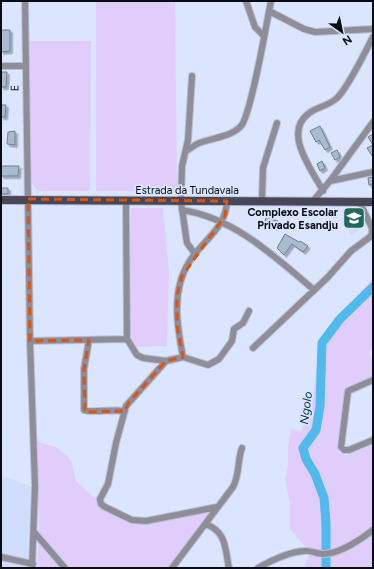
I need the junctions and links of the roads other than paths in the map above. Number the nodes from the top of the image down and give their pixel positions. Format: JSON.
{"nodes":[{"id":1,"x":25,"y":1,"type":"edge"},
{"id":2,"x":246,"y":1,"type":"edge"},
{"id":3,"x":271,"y":1,"type":"edge"},
{"id":4,"x":269,"y":11,"type":"junction"},
{"id":5,"x":373,"y":29,"type":"edge"},
{"id":6,"x":264,"y":36,"type":"junction"},
{"id":7,"x":373,"y":37,"type":"edge"},
{"id":8,"x":1,"y":66,"type":"edge"},
{"id":9,"x":25,"y":66,"type":"junction"},
{"id":10,"x":192,"y":76,"type":"dead end"},
{"id":11,"x":373,"y":122,"type":"edge"},
{"id":12,"x":277,"y":123,"type":"dead end"},
{"id":13,"x":186,"y":151,"type":"junction"},
{"id":14,"x":373,"y":172,"type":"edge"},
{"id":15,"x":330,"y":181,"type":"junction"},
{"id":16,"x":323,"y":190,"type":"junction"},
{"id":17,"x":1,"y":200,"type":"edge"},
{"id":18,"x":28,"y":200,"type":"junction"},
{"id":19,"x":126,"y":201,"type":"junction"},
{"id":20,"x":262,"y":201,"type":"junction"},
{"id":21,"x":312,"y":201,"type":"junction"},
{"id":22,"x":359,"y":201,"type":"junction"},
{"id":23,"x":181,"y":202,"type":"junction"},
{"id":24,"x":227,"y":202,"type":"junction"},
{"id":25,"x":373,"y":202,"type":"edge"},
{"id":26,"x":182,"y":210,"type":"junction"},
{"id":27,"x":222,"y":221,"type":"junction"},
{"id":28,"x":195,"y":254,"type":"junction"},
{"id":29,"x":314,"y":290,"type":"junction"},
{"id":30,"x":249,"y":311,"type":"dead end"},
{"id":31,"x":127,"y":339,"type":"junction"},
{"id":32,"x":89,"y":340,"type":"junction"},
{"id":33,"x":30,"y":341,"type":"junction"},
{"id":34,"x":253,"y":348,"type":"dead end"},
{"id":35,"x":183,"y":358,"type":"junction"},
{"id":36,"x":166,"y":361,"type":"junction"},
{"id":37,"x":373,"y":380,"type":"edge"},
{"id":38,"x":125,"y":411,"type":"junction"},
{"id":39,"x":373,"y":440,"type":"edge"},
{"id":40,"x":242,"y":448,"type":"dead end"},
{"id":41,"x":217,"y":507,"type":"junction"},
{"id":42,"x":205,"y":524,"type":"junction"},
{"id":43,"x":373,"y":530,"type":"edge"},
{"id":44,"x":34,"y":532,"type":"junction"},
{"id":45,"x":1,"y":557,"type":"edge"},
{"id":46,"x":178,"y":560,"type":"junction"},
{"id":47,"x":33,"y":566,"type":"edge"},
{"id":48,"x":65,"y":568,"type":"edge"},
{"id":49,"x":166,"y":568,"type":"edge"},
{"id":50,"x":172,"y":568,"type":"edge"},
{"id":51,"x":229,"y":568,"type":"edge"},
{"id":52,"x":258,"y":568,"type":"edge"}],
"edges":[{"from":1,"to":9,"type":"street","name":"E"},
{"from":2,"to":6,"type":"street"},
{"from":3,"to":4,"type":"street"},
{"from":4,"to":5,"type":"street"},
{"from":4,"to":6,"type":"street"},
{"from":6,"to":13,"type":"street"},
{"from":7,"to":16,"type":"street"},
{"from":8,"to":9,"type":"street"},
{"from":9,"to":18,"type":"street","name":"E"},
{"from":10,"to":13,"type":"street"},
{"from":11,"to":15,"type":"street"},
{"from":12,"to":20,"type":"street"},
{"from":13,"to":23,"type":"street"},
{"from":14,"to":15,"type":"street"},
{"from":15,"to":16,"type":"street"},
{"from":16,"to":21,"type":"street"},
{"from":17,"to":18,"type":"main road","name":"Estrada da Tundavala"},
{"from":18,"to":19,"type":"main road","name":"Estrada da Tundavala"},
{"from":18,"to":33,"type":"street","name":"E"},
{"from":19,"to":23,"type":"main road","name":"Estrada da Tundavala"},
{"from":19,"to":31,"type":"street"},
{"from":20,"to":21,"type":"main road","name":"Estrada da Tundavala"},
{"from":20,"to":24,"type":"main road","name":"Estrada da Tundavala"},
{"from":21,"to":22,"type":"main road","name":"Estrada da Tundavala"},
{"from":22,"to":25,"type":"main road","name":"Estrada da Tundavala"},
{"from":22,"to":29,"type":"street"},
{"from":23,"to":24,"type":"main road","name":"Estrada da Tundavala"},
{"from":23,"to":26,"type":"street"},
{"from":24,"to":27,"type":"street"},
{"from":26,"to":27,"type":"street"},
{"from":26,"to":28,"type":"street"},
{"from":27,"to":28,"type":"street"},
{"from":27,"to":29,"type":"street"},
{"from":28,"to":35,"type":"street"},
{"from":29,"to":34,"type":"street"},
{"from":30,"to":35,"type":"street"},
{"from":31,"to":32,"type":"street"},
{"from":31,"to":36,"type":"street"},
{"from":32,"to":33,"type":"street"},
{"from":32,"to":38,"type":"street"},
{"from":33,"to":44,"type":"street","name":"E"},
{"from":35,"to":36,"type":"street"},
{"from":36,"to":38,"type":"street"},
{"from":37,"to":39,"type":"street"},
{"from":38,"to":41,"type":"street"},
{"from":40,"to":41,"type":"street"},
{"from":41,"to":42,"type":"street"},
{"from":42,"to":46,"type":"street"},
{"from":42,"to":51,"type":"street"},
{"from":43,"to":52,"type":"street"},
{"from":44,"to":47,"type":"street","name":"E"},
{"from":44,"to":48,"type":"street"},
{"from":45,"to":47,"type":"street"},
{"from":46,"to":49,"type":"street"},
{"from":46,"to":50,"type":"street"}]}
